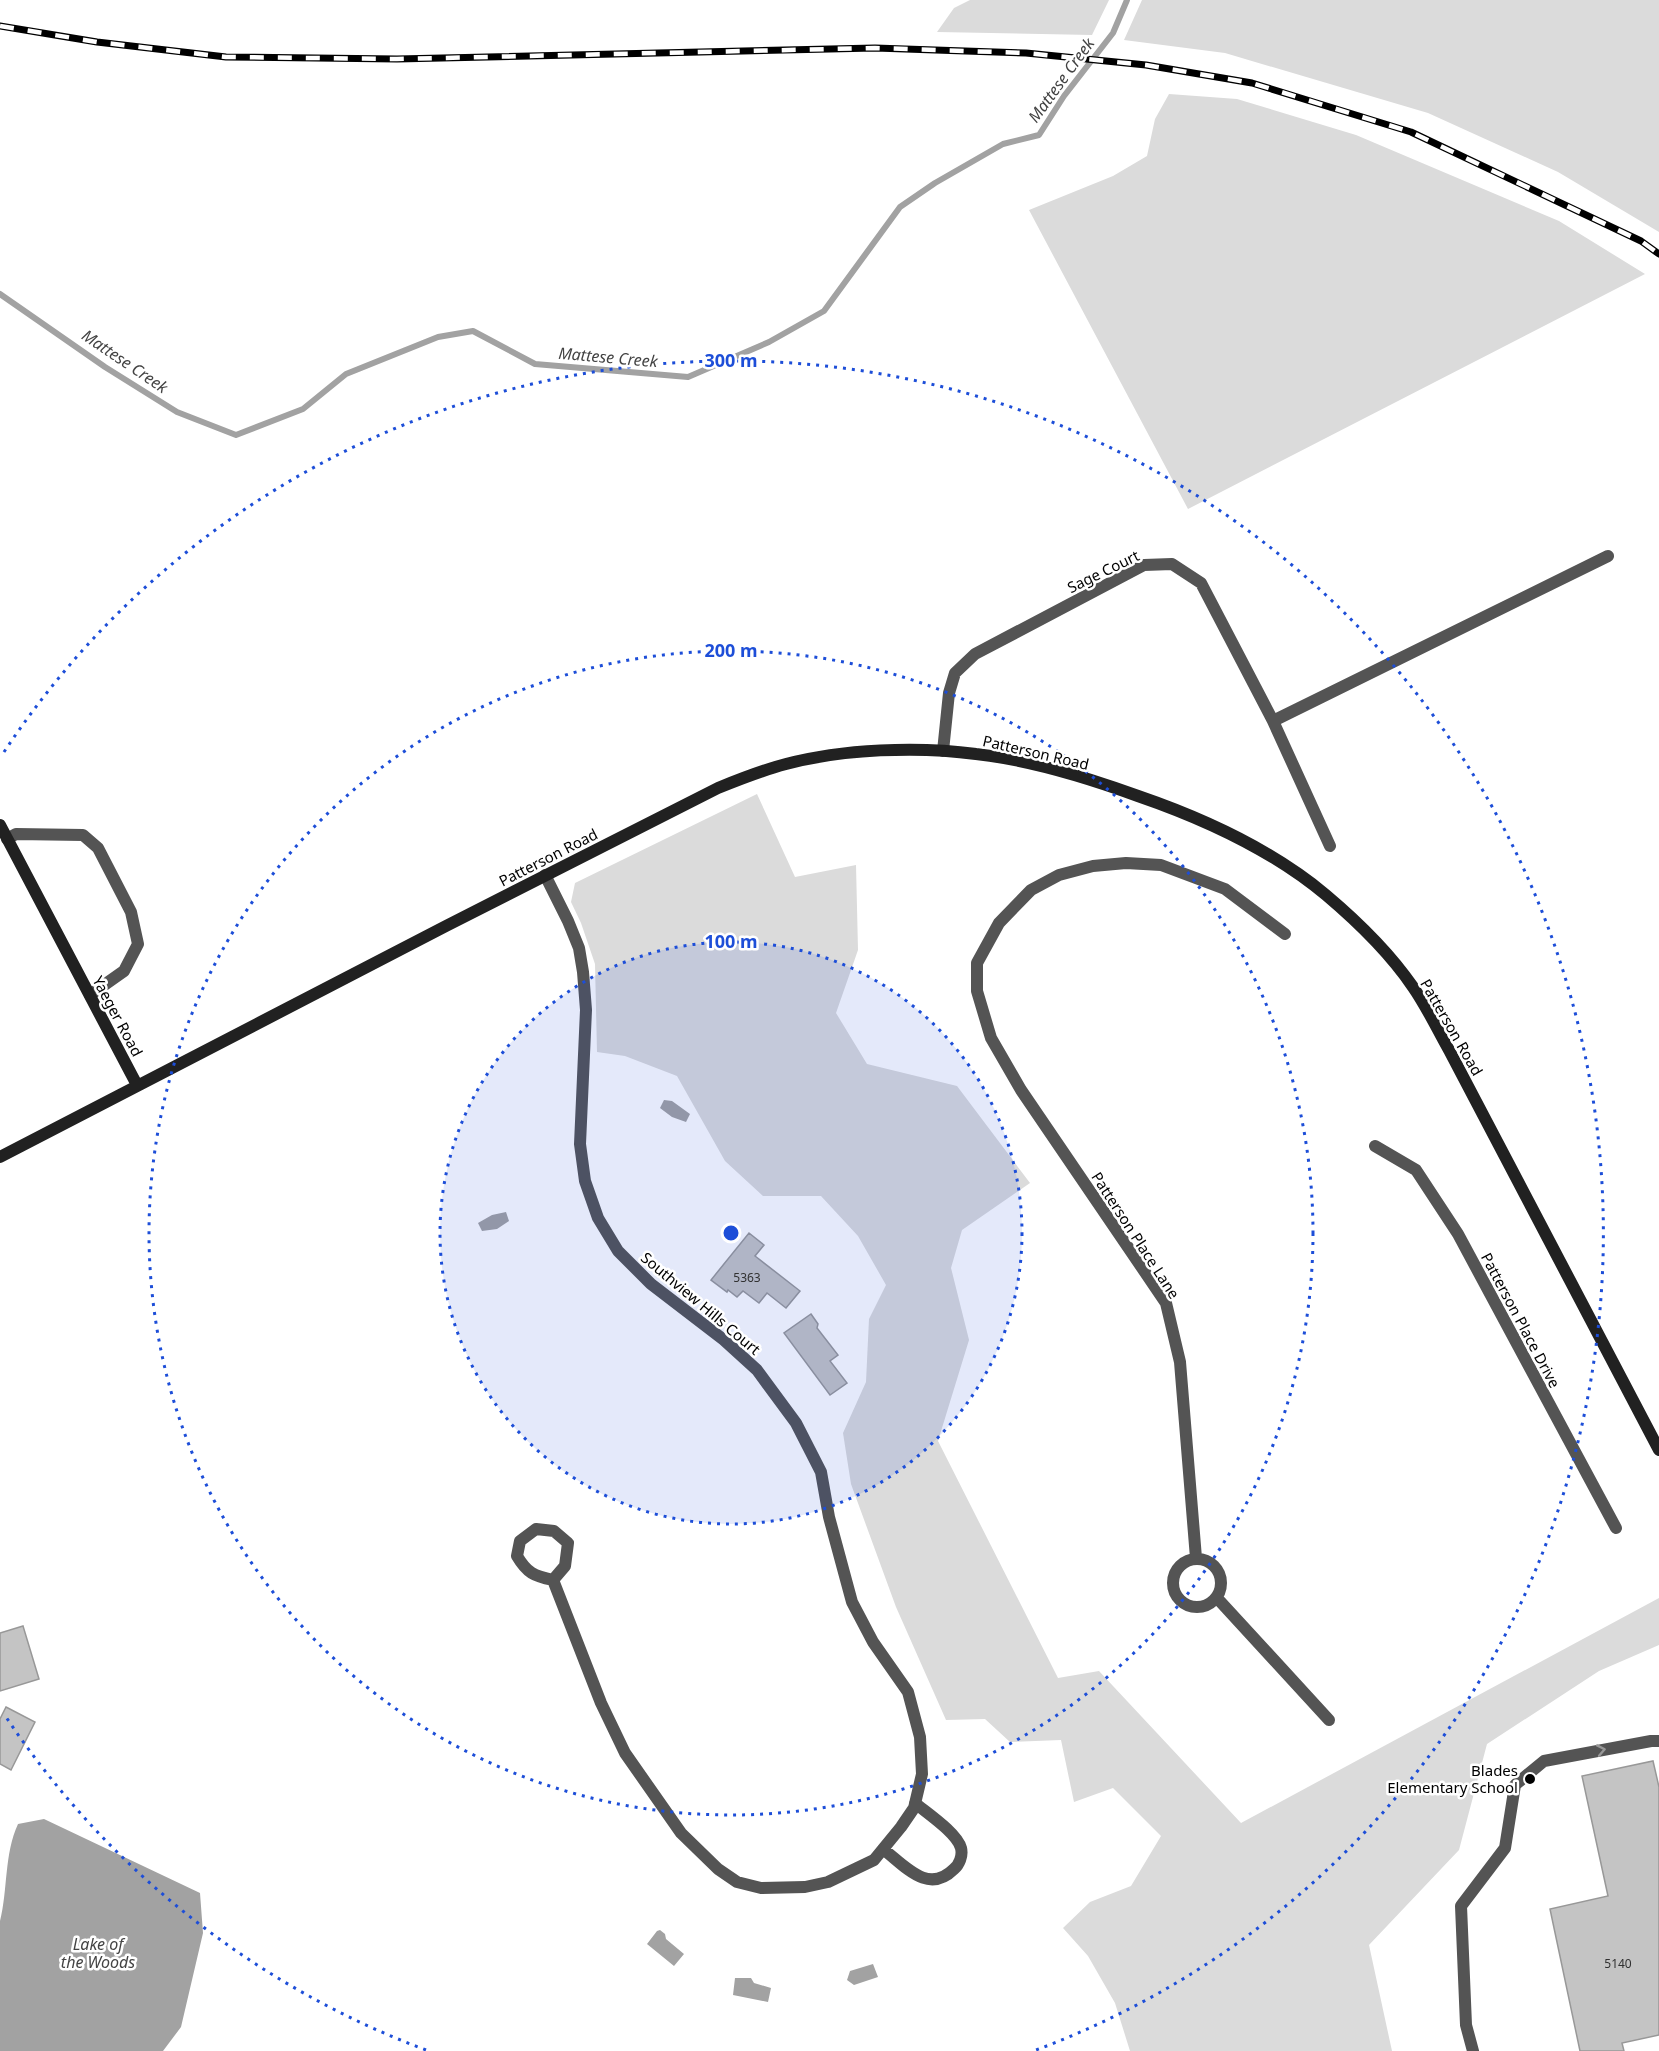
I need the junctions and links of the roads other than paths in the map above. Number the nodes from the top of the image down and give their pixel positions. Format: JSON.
{"nodes":[{"id":1,"x":1608,"y":556,"type":"dead end"},
{"id":2,"x":1273,"y":721,"type":"junction"},
{"id":3,"x":943,"y":751,"type":"junction"},
{"id":4,"x":0,"y":825,"type":"edge"},
{"id":5,"x":7,"y":839,"type":"junction"},
{"id":6,"x":1330,"y":846,"type":"dead end"},
{"id":7,"x":545,"y":876,"type":"junction"},
{"id":8,"x":1285,"y":934,"type":"dead end"},
{"id":9,"x":90,"y":995,"type":"junction"},
{"id":10,"x":137,"y":1085,"type":"junction"},
{"id":11,"x":1375,"y":1146,"type":"dead end"},
{"id":12,"x":0,"y":1157,"type":"edge"},
{"id":13,"x":1659,"y":1450,"type":"edge"},
{"id":14,"x":1616,"y":1528,"type":"dead end"},
{"id":15,"x":1196,"y":1558,"type":"junction"},
{"id":16,"x":553,"y":1580,"type":"junction"},
{"id":17,"x":1217,"y":1598,"type":"junction"},
{"id":18,"x":1329,"y":1720,"type":"dead end"},
{"id":19,"x":1659,"y":1741,"type":"edge"},
{"id":20,"x":915,"y":1803,"type":"junction"},
{"id":21,"x":883,"y":1849,"type":"junction"},
{"id":22,"x":1473,"y":2051,"type":"edge"}],
"edges":[{"from":1,"to":2,"type":"street"},
{"from":2,"to":3,"type":"street","name":"Sage Court"},
{"from":2,"to":6,"type":"street","name":"Sage Court"},
{"from":3,"to":7,"type":"street","name":"Patterson Road"},
{"from":3,"to":13,"type":"street","name":"Patterson Road"},
{"from":4,"to":5,"type":"street","name":"Yaeger Road"},
{"from":5,"to":9,"type":"street","name":"Yaeger Road"},
{"from":5,"to":9,"type":"street"},
{"from":7,"to":10,"type":"street","name":"Patterson Road"},
{"from":7,"to":20,"type":"street","name":"Southview Hills Court"},
{"from":8,"to":15,"type":"street","name":"Patterson Place Lane"},
{"from":9,"to":10,"type":"street","name":"Yaeger Road"},
{"from":10,"to":12,"type":"street"},
{"from":11,"to":14,"type":"street","name":"Patterson Place Drive"},
{"from":15,"to":17,"type":"street"},
{"from":15,"to":17,"type":"street"},
{"from":16,"to":16,"type":"street"},
{"from":16,"to":21,"type":"street","name":"Southview Hills Court"},
{"from":17,"to":18,"type":"street"},
{"from":22,"to":19,"type":"street","one_way":true},
{"from":20,"to":21,"type":"street","name":"Southview Hills Court"},
{"from":20,"to":21,"type":"street"}]}
